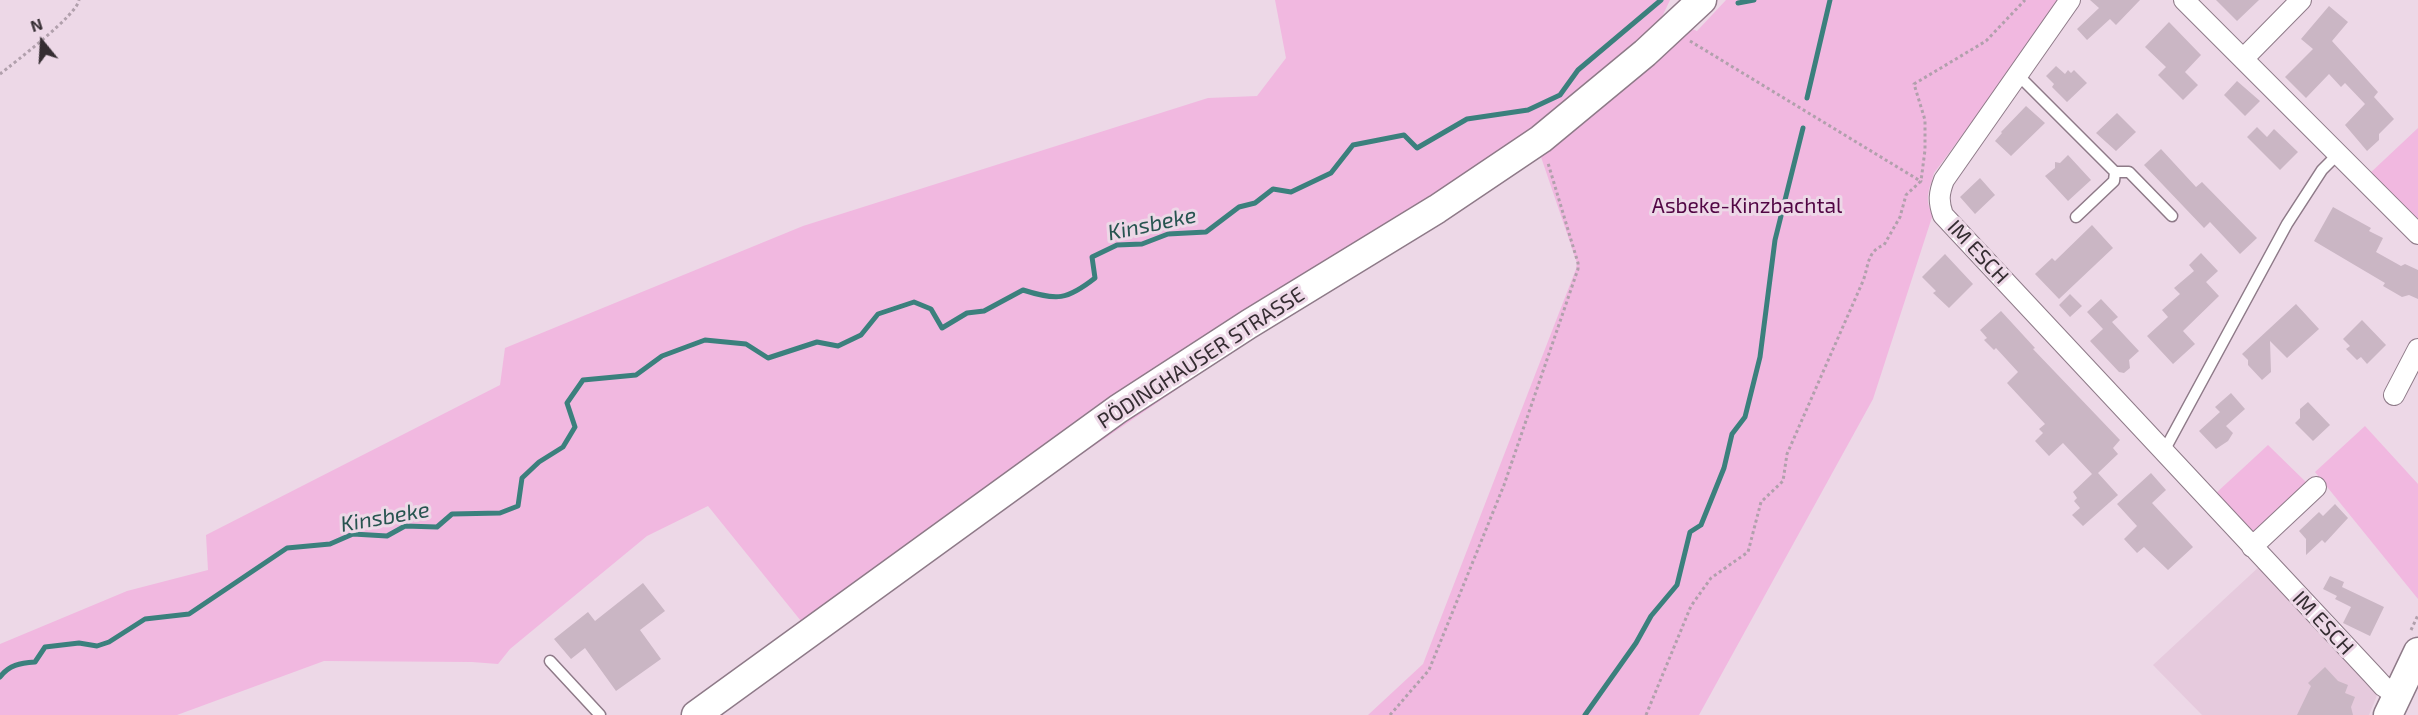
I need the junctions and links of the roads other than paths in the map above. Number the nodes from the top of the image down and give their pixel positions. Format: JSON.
{"nodes":[{"id":1,"x":1702,"y":0,"type":"edge"},
{"id":2,"x":2070,"y":0,"type":"edge"},
{"id":3,"x":2184,"y":0,"type":"edge"},
{"id":4,"x":2301,"y":0,"type":"edge"},
{"id":5,"x":2243,"y":58,"type":"junction"},
{"id":6,"x":2018,"y":75,"type":"junction"},
{"id":7,"x":2337,"y":154,"type":"junction"},
{"id":8,"x":2115,"y":172,"type":"junction"},
{"id":9,"x":2172,"y":216,"type":"dead end"},
{"id":10,"x":2076,"y":217,"type":"dead end"},
{"id":11,"x":2418,"y":234,"type":"edge"},
{"id":12,"x":2418,"y":349,"type":"edge"},
{"id":13,"x":2394,"y":395,"type":"dead end"},
{"id":14,"x":2164,"y":451,"type":"junction"},
{"id":15,"x":2316,"y":487,"type":"dead end"},
{"id":16,"x":2252,"y":547,"type":"junction"},
{"id":17,"x":2418,"y":652,"type":"edge"},
{"id":18,"x":550,"y":661,"type":"dead end"},
{"id":19,"x":2392,"y":705,"type":"edge"},
{"id":20,"x":600,"y":715,"type":"edge"},
{"id":21,"x":696,"y":715,"type":"edge"}],
"edges":[{"from":1,"to":21,"type":"street","name":"PÖDINGHAUSER STRASSE"},
{"from":2,"to":6,"type":"street","name":"IM ESCH"},
{"from":3,"to":5,"type":"street"},
{"from":4,"to":5,"type":"street"},
{"from":5,"to":7,"type":"street"},
{"from":6,"to":8,"type":"lane"},
{"from":6,"to":14,"type":"street","name":"IM ESCH"},
{"from":7,"to":11,"type":"street"},
{"from":7,"to":14,"type":"lane"},
{"from":8,"to":9,"type":"lane"},
{"from":8,"to":10,"type":"lane"},
{"from":12,"to":13,"type":"street"},
{"from":14,"to":16,"type":"street","name":"IM ESCH"},
{"from":15,"to":16,"type":"street"},
{"from":16,"to":19,"type":"street","name":"IM ESCH"},
{"from":17,"to":19,"type":"street"},
{"from":18,"to":20,"type":"lane"}]}
